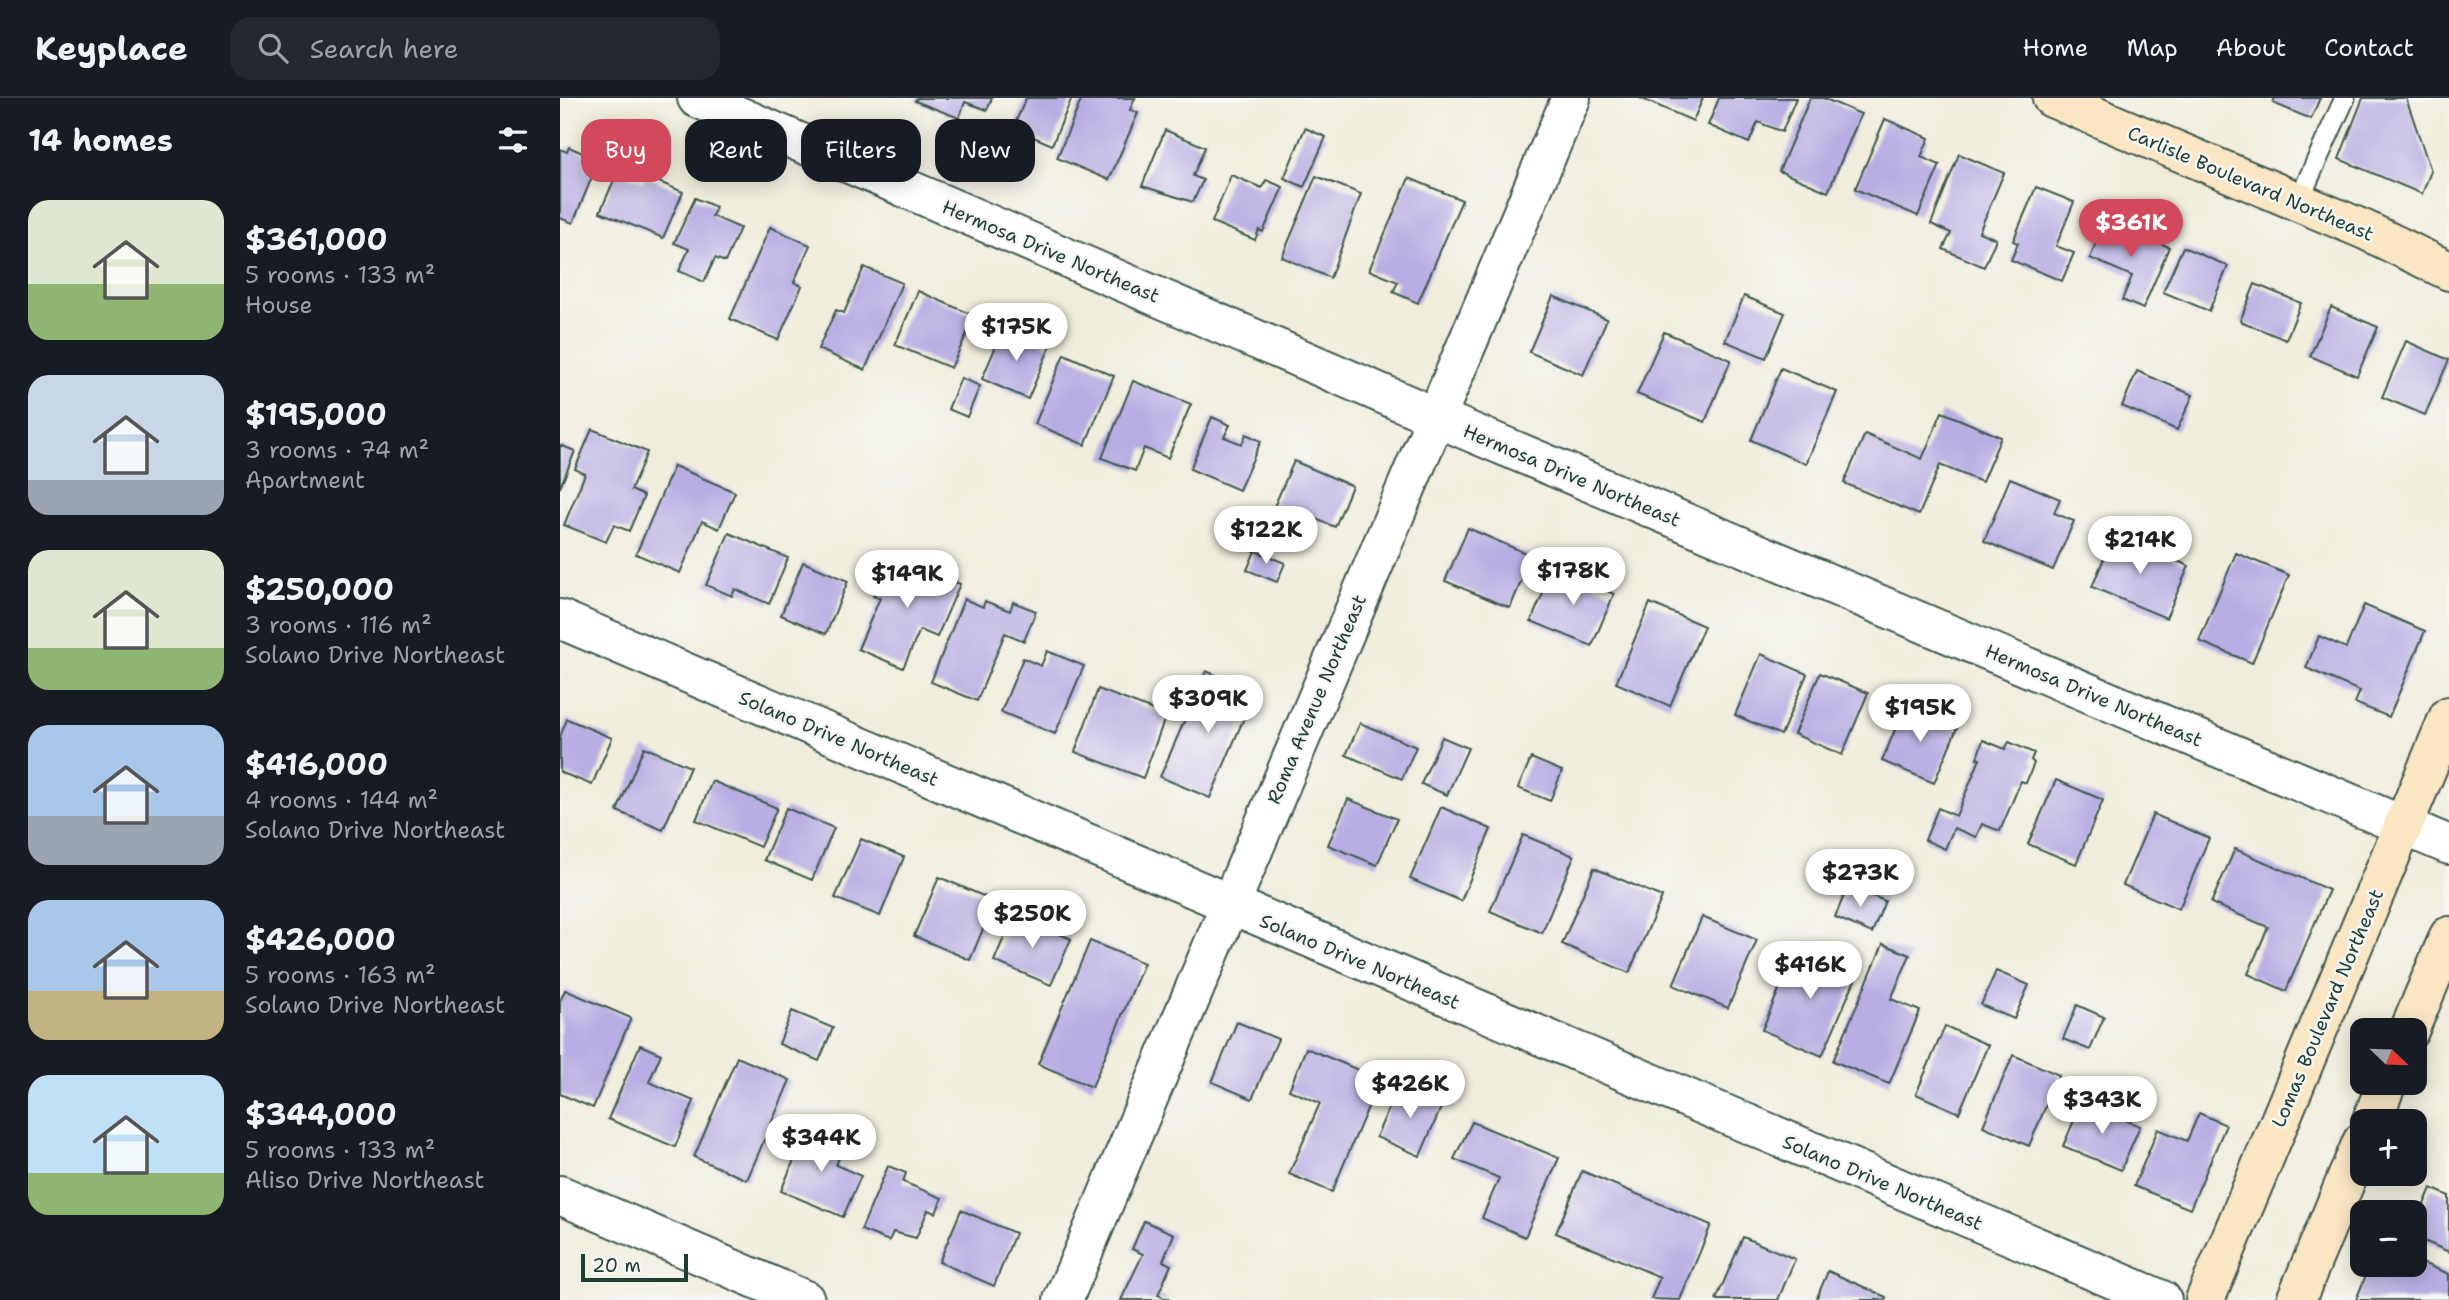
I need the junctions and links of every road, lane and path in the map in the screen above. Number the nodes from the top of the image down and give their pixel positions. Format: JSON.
{"nodes":[{"id":1,"x":697,"y":98,"type":"edge"},
{"id":2,"x":1571,"y":98,"type":"edge"},
{"id":3,"x":2052,"y":98,"type":"edge"},
{"id":4,"x":2345,"y":98,"type":"edge"},
{"id":5,"x":2298,"y":202,"type":"junction"},
{"id":6,"x":2447,"y":265,"type":"edge"},
{"id":7,"x":1436,"y":417,"type":"junction"},
{"id":8,"x":560,"y":619,"type":"edge"},
{"id":9,"x":2449,"y":716,"type":"edge"},
{"id":10,"x":2403,"y":825,"type":"junction"},
{"id":11,"x":2449,"y":845,"type":"edge"},
{"id":12,"x":1228,"y":905,"type":"junction"},
{"id":13,"x":2449,"y":936,"type":"edge"},
{"id":14,"x":2414,"y":1018,"type":"edge"},
{"id":15,"x":2350,"y":1171,"type":"edge"},
{"id":16,"x":560,"y":1195,"type":"edge"},
{"id":17,"x":805,"y":1300,"type":"edge"},
{"id":18,"x":1063,"y":1300,"type":"edge"},
{"id":19,"x":2162,"y":1300,"type":"edge"},
{"id":20,"x":2205,"y":1300,"type":"edge"},
{"id":21,"x":2296,"y":1300,"type":"edge"}],
"edges":[{"from":1,"to":7,"type":"street","name":"Hermosa Drive Northeast"},
{"from":2,"to":7,"type":"street","name":"Roma Avenue Northeast"},
{"from":3,"to":5,"type":"main road","name":"Carlisle Boulevard Northeast"},
{"from":4,"to":5,"type":"lane"},
{"from":5,"to":6,"type":"main road","name":"Carlisle Boulevard Northeast"},
{"from":7,"to":10,"type":"street","name":"Hermosa Drive Northeast"},
{"from":7,"to":12,"type":"street","name":"Roma Avenue Northeast"},
{"from":8,"to":12,"type":"street","name":"Solano Drive Northeast"},
{"from":9,"to":10,"type":"main road","name":"Lomas Boulevard Northeast"},
{"from":10,"to":11,"type":"street","name":"Hermosa Drive Northeast"},
{"from":10,"to":20,"type":"main road","name":"Lomas Boulevard Northeast"},
{"from":12,"to":18,"type":"street","name":"Roma Avenue Northeast"},
{"from":12,"to":19,"type":"street","name":"Solano Drive Northeast"},
{"from":13,"to":14,"type":"main road"},
{"from":15,"to":21,"type":"main road"},
{"from":16,"to":17,"type":"street"}]}
